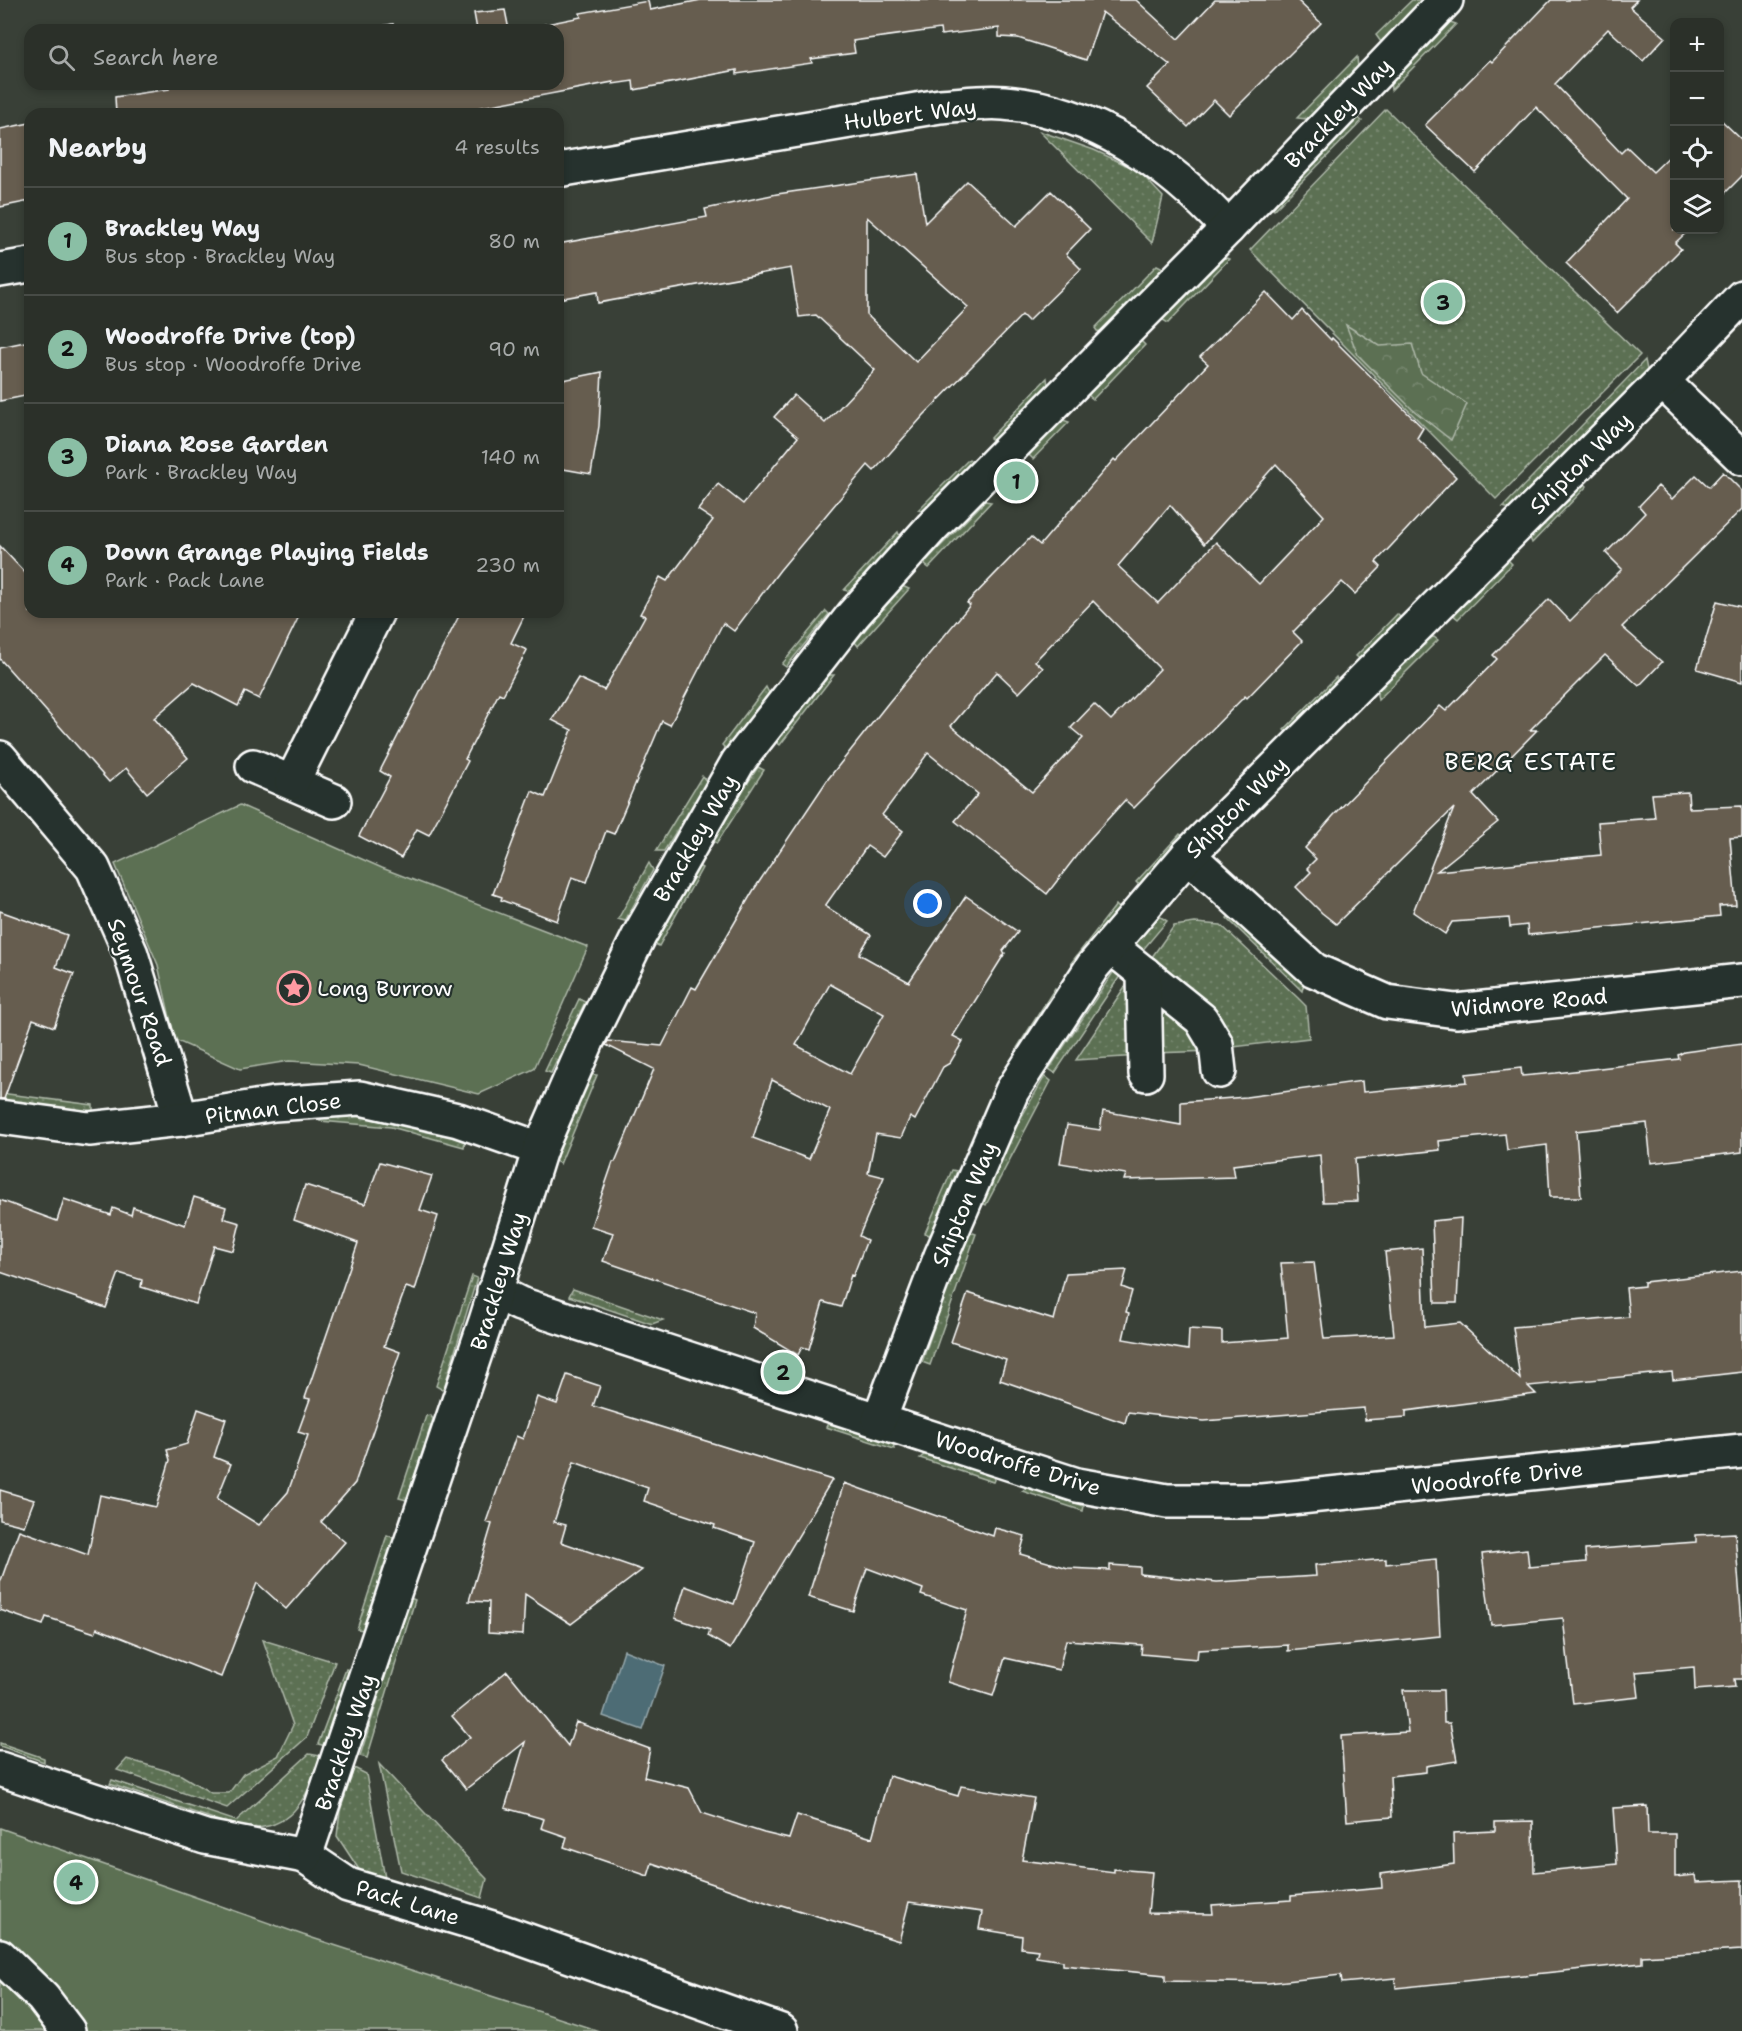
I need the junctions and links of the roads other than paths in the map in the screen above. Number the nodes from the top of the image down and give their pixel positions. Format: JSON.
{"nodes":[{"id":1,"x":1446,"y":0,"type":"edge"},
{"id":2,"x":564,"y":169,"type":"edge"},
{"id":3,"x":1228,"y":228,"type":"junction"},
{"id":4,"x":24,"y":266,"type":"edge"},
{"id":5,"x":0,"y":270,"type":"edge"},
{"id":6,"x":1742,"y":297,"type":"edge"},
{"id":7,"x":1662,"y":381,"type":"junction"},
{"id":8,"x":1742,"y":458,"type":"edge"},
{"id":9,"x":374,"y":618,"type":"edge"},
{"id":10,"x":0,"y":758,"type":"edge"},
{"id":11,"x":253,"y":766,"type":"dead end"},
{"id":12,"x":292,"y":782,"type":"junction"},
{"id":13,"x":334,"y":801,"type":"dead end"},
{"id":14,"x":1188,"y":855,"type":"junction"},
{"id":15,"x":1110,"y":946,"type":"junction"},
{"id":16,"x":1144,"y":972,"type":"junction"},
{"id":17,"x":1742,"y":981,"type":"edge"},
{"id":18,"x":1219,"y":1071,"type":"dead end"},
{"id":19,"x":1146,"y":1074,"type":"dead end"},
{"id":20,"x":0,"y":1117,"type":"edge"},
{"id":21,"x":181,"y":1119,"type":"junction"},
{"id":22,"x":540,"y":1149,"type":"junction"},
{"id":23,"x":494,"y":1291,"type":"junction"},
{"id":24,"x":879,"y":1420,"type":"junction"},
{"id":25,"x":1742,"y":1451,"type":"edge"},
{"id":26,"x":0,"y":1769,"type":"edge"},
{"id":27,"x":305,"y":1856,"type":"junction"},
{"id":28,"x":0,"y":1956,"type":"edge"},
{"id":29,"x":68,"y":2031,"type":"edge"},
{"id":30,"x":782,"y":2031,"type":"edge"}],
"edges":[{"from":1,"to":3,"type":"street","name":"Brackley Way"},
{"from":2,"to":3,"type":"street","name":"Hulbert Way"},
{"from":3,"to":22,"type":"street","name":"Brackley Way"},
{"from":4,"to":5,"type":"street"},
{"from":6,"to":7,"type":"street","name":"Shipton Way"},
{"from":7,"to":8,"type":"street"},
{"from":7,"to":14,"type":"street","name":"Shipton Way"},
{"from":9,"to":12,"type":"street"},
{"from":10,"to":21,"type":"street","name":"Seymour Road"},
{"from":11,"to":12,"type":"street"},
{"from":12,"to":13,"type":"street"},
{"from":14,"to":15,"type":"street","name":"Shipton Way"},
{"from":14,"to":17,"type":"street","name":"Widmore Road"},
{"from":15,"to":16,"type":"street"},
{"from":15,"to":24,"type":"street","name":"Shipton Way"},
{"from":16,"to":18,"type":"street"},
{"from":16,"to":19,"type":"street"},
{"from":20,"to":21,"type":"street","name":"Pitman Close"},
{"from":21,"to":22,"type":"street","name":"Pitman Close"},
{"from":22,"to":23,"type":"street","name":"Brackley Way"},
{"from":23,"to":24,"type":"street","name":"Woodroffe Drive"},
{"from":23,"to":27,"type":"street","name":"Brackley Way"},
{"from":24,"to":25,"type":"street","name":"Woodroffe Drive"},
{"from":26,"to":27,"type":"street","name":"Pack Lane"},
{"from":27,"to":30,"type":"street","name":"Pack Lane"},
{"from":28,"to":29,"type":"street"}]}
